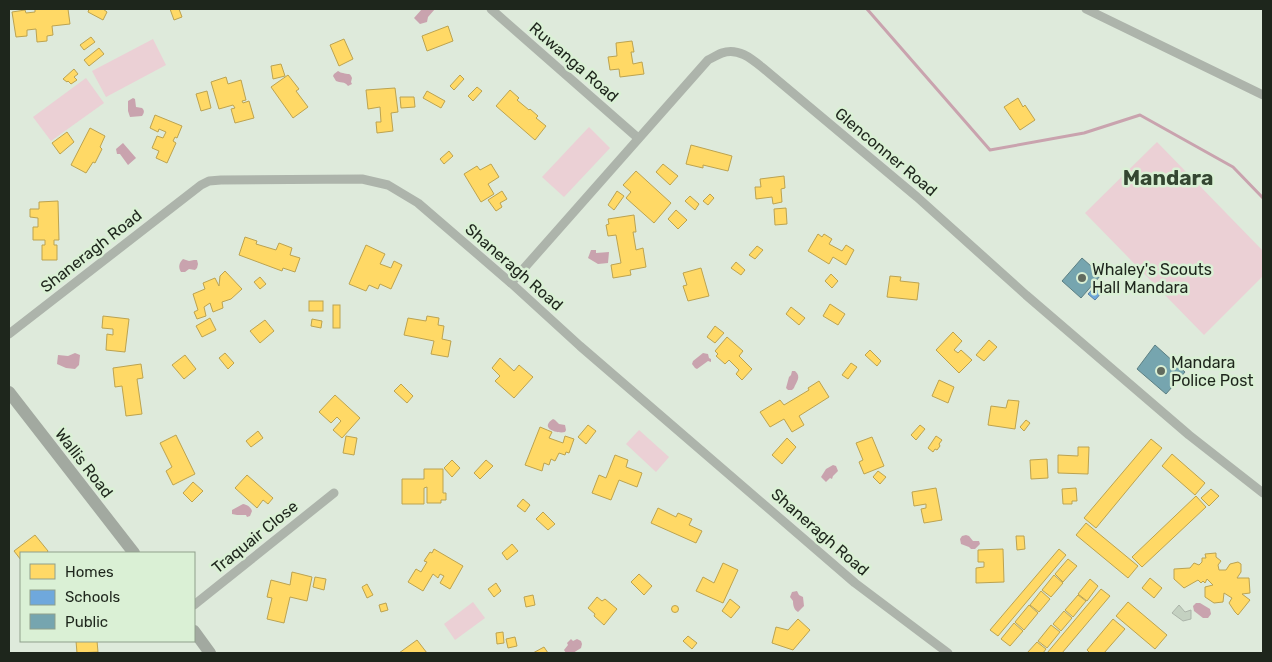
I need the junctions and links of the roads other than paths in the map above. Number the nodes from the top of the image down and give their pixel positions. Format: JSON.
{"nodes":[{"id":1,"x":491,"y":9,"type":"edge"},
{"id":2,"x":1086,"y":9,"type":"edge"},
{"id":3,"x":1263,"y":95,"type":"edge"},
{"id":4,"x":638,"y":138,"type":"junction"},
{"id":5,"x":511,"y":283,"type":"junction"},
{"id":6,"x":9,"y":334,"type":"edge"},
{"id":7,"x":9,"y":392,"type":"edge"},
{"id":8,"x":334,"y":493,"type":"dead end"},
{"id":9,"x":1263,"y":493,"type":"edge"},
{"id":10,"x":133,"y":552,"type":"edge"},
{"id":11,"x":195,"y":604,"type":"edge"},
{"id":12,"x":195,"y":632,"type":"edge"},
{"id":13,"x":210,"y":653,"type":"edge"},
{"id":14,"x":948,"y":653,"type":"edge"}],
"edges":[{"from":1,"to":4,"type":"street","name":"Ruwanga Road"},
{"from":2,"to":3,"type":"street"},
{"from":4,"to":5,"type":"street","name":"Glenconner Road"},
{"from":4,"to":9,"type":"street","name":"Glenconner Road"},
{"from":5,"to":6,"type":"street","name":"Shaneragh Road"},
{"from":5,"to":14,"type":"street","name":"Shaneragh Road"},
{"from":7,"to":10,"type":"street","name":"Wallis Road"},
{"from":8,"to":11,"type":"street","name":"Traquair Close"},
{"from":12,"to":13,"type":"street"}]}
